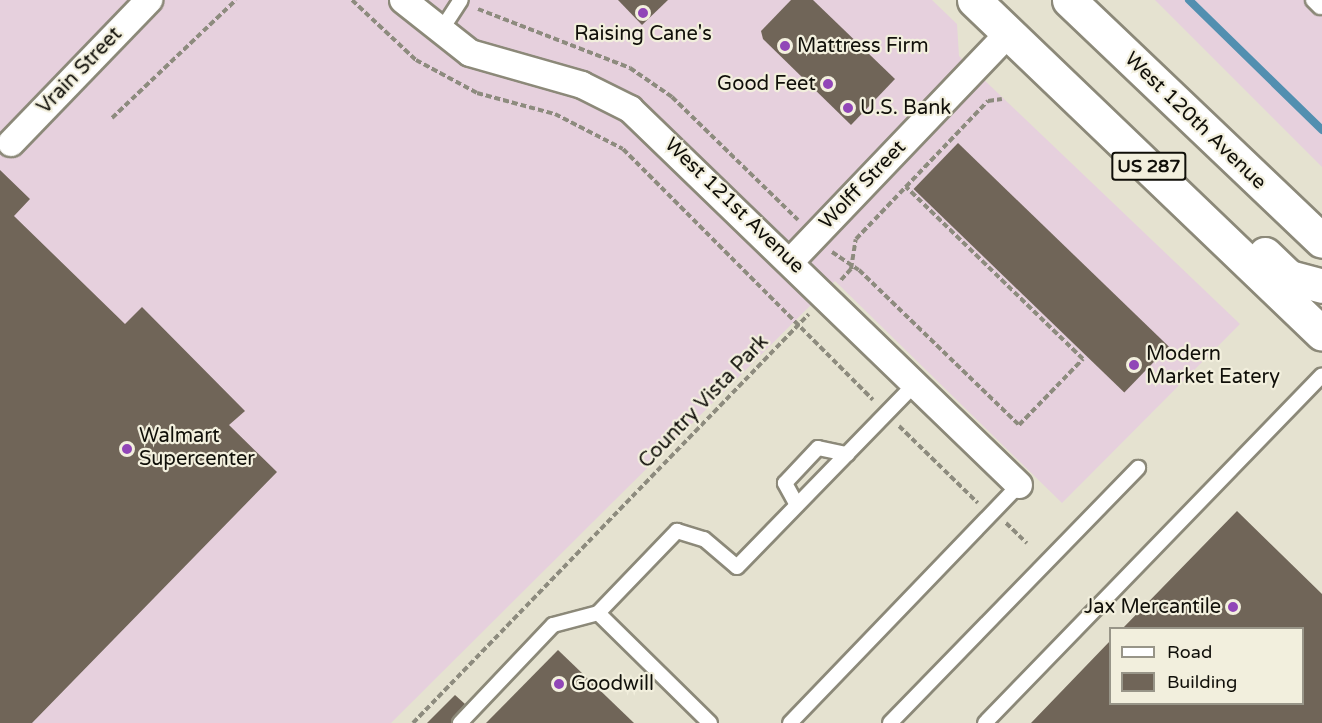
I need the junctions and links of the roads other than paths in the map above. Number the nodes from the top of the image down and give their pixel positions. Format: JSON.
{"nodes":[{"id":1,"x":149,"y":0,"type":"edge"},
{"id":2,"x":403,"y":0,"type":"edge"},
{"id":3,"x":461,"y":0,"type":"edge"},
{"id":4,"x":975,"y":0,"type":"edge"},
{"id":5,"x":1069,"y":0,"type":"edge"},
{"id":6,"x":440,"y":32,"type":"junction"},
{"id":7,"x":1014,"y":36,"type":"junction"},
{"id":8,"x":11,"y":143,"type":"dead end"},
{"id":9,"x":1322,"y":241,"type":"edge"},
{"id":10,"x":791,"y":261,"type":"junction"},
{"id":11,"x":1322,"y":286,"type":"edge"},
{"id":12,"x":1322,"y":334,"type":"edge"},
{"id":13,"x":1322,"y":375,"type":"edge"},
{"id":14,"x":915,"y":383,"type":"junction"},
{"id":15,"x":847,"y":454,"type":"junction"},
{"id":16,"x":1138,"y":468,"type":"dead end"},
{"id":17,"x":1019,"y":485,"type":"joint"},
{"id":18,"x":797,"y":505,"type":"junction"},
{"id":19,"x":598,"y":613,"type":"junction"},
{"id":20,"x":460,"y":723,"type":"edge"},
{"id":21,"x":710,"y":723,"type":"edge"},
{"id":22,"x":790,"y":723,"type":"edge"},
{"id":23,"x":890,"y":723,"type":"edge"},
{"id":24,"x":985,"y":723,"type":"edge"}],
"edges":[{"from":1,"to":8,"type":"street","name":"Vrain Street"},
{"from":2,"to":6,"type":"street","name":"West 121st Avenue"},
{"from":3,"to":6,"type":"lane"},
{"from":4,"to":7,"type":"main road","number":"US 287"},
{"from":5,"to":9,"type":"main road","name":"West 120th Avenue","number":"US 287"},
{"from":6,"to":10,"type":"street","name":"West 121st Avenue"},
{"from":7,"to":10,"type":"street","name":"Wolff Street"},
{"from":7,"to":11,"type":"main road"},
{"from":7,"to":12,"type":"main road","number":"US 287"},
{"from":10,"to":14,"type":"street","name":"West 121st Avenue"},
{"from":13,"to":24,"type":"lane"},
{"from":14,"to":15,"type":"lane"},
{"from":14,"to":17,"type":"street","name":"West 121st Avenue"},
{"from":15,"to":18,"type":"lane"},
{"from":15,"to":18,"type":"lane"},
{"from":16,"to":23,"type":"lane"},
{"from":17,"to":22,"type":"lane"},
{"from":18,"to":19,"type":"lane"},
{"from":19,"to":20,"type":"lane"},
{"from":19,"to":21,"type":"lane"}]}
